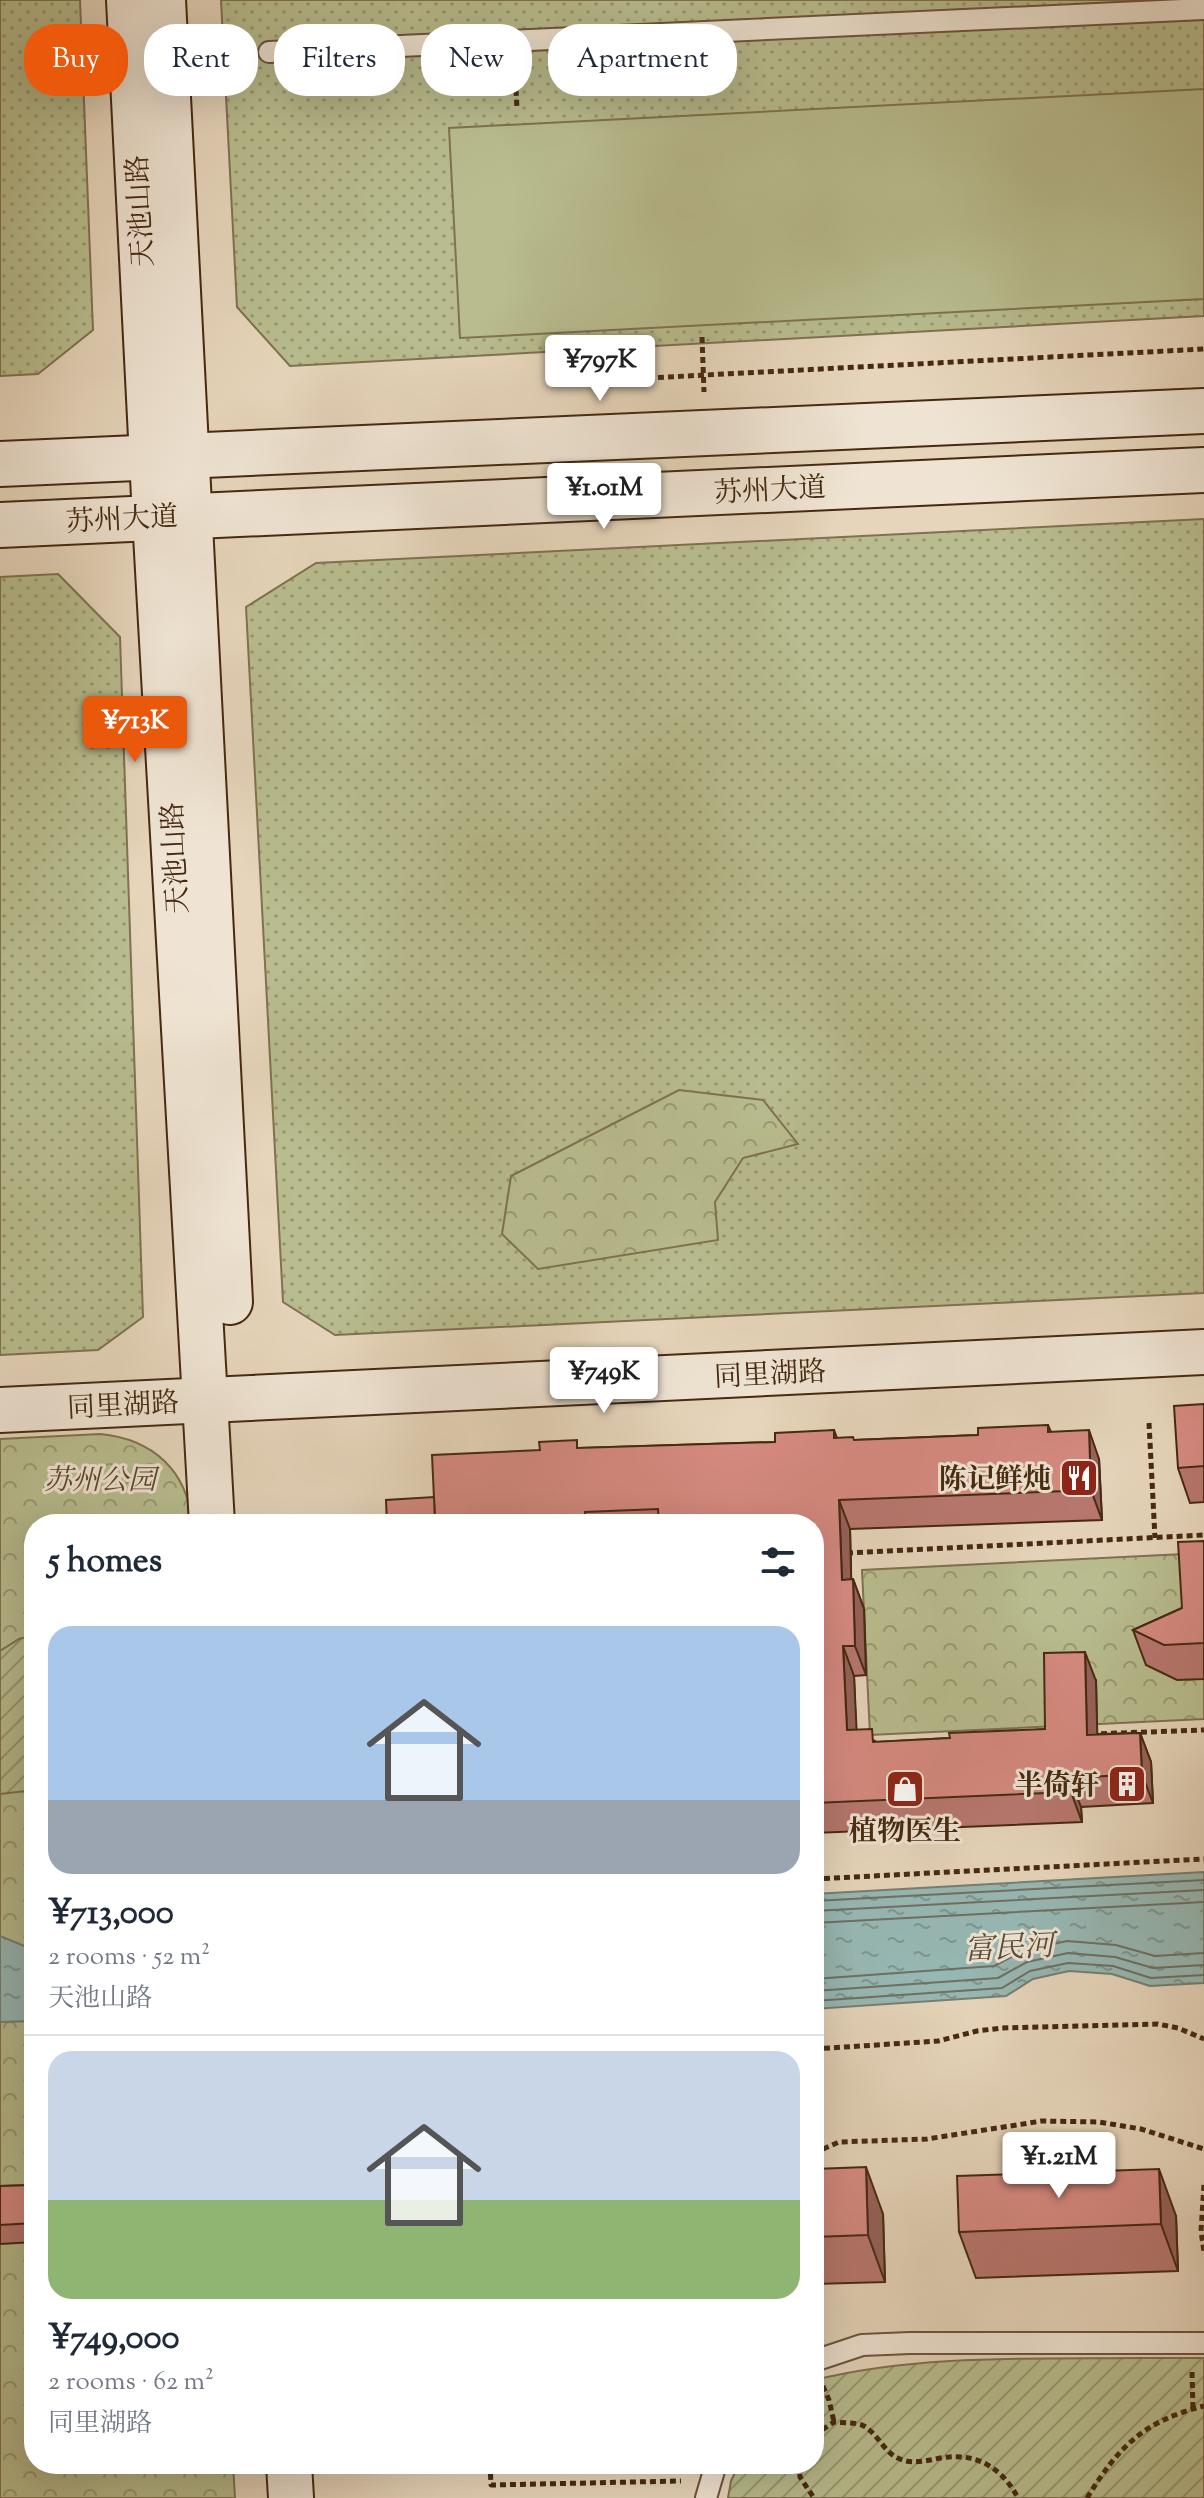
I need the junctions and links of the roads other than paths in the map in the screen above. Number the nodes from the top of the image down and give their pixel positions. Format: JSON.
{"nodes":[{"id":1,"x":129,"y":0,"type":"edge"},
{"id":2,"x":163,"y":0,"type":"edge"},
{"id":3,"x":1204,"y":9,"type":"edge"},
{"id":4,"x":269,"y":52,"type":"dead end"},
{"id":5,"x":1204,"y":411,"type":"edge"},
{"id":6,"x":169,"y":456,"type":"junction"},
{"id":7,"x":0,"y":464,"type":"edge"},
{"id":8,"x":1204,"y":470,"type":"edge"},
{"id":9,"x":173,"y":516,"type":"junction"},
{"id":10,"x":0,"y":525,"type":"edge"},
{"id":11,"x":1204,"y":1352,"type":"edge"},
{"id":12,"x":220,"y":1400,"type":"junction"},
{"id":13,"x":0,"y":1410,"type":"edge"},
{"id":14,"x":213,"y":1514,"type":"edge"},
{"id":15,"x":240,"y":1514,"type":"edge"},
{"id":16,"x":1198,"y":2343,"type":"edge"},
{"id":17,"x":824,"y":2366,"type":"edge"},
{"id":18,"x":260,"y":2474,"type":"edge"},
{"id":19,"x":290,"y":2474,"type":"edge"},
{"id":20,"x":261,"y":2498,"type":"edge"},
{"id":21,"x":291,"y":2498,"type":"edge"}],
"edges":[{"from":1,"to":6,"type":"street","name":"天池山路"},
{"from":2,"to":6,"type":"street","name":"天池山路"},
{"from":3,"to":4,"type":"lane"},
{"from":5,"to":6,"type":"street","name":"苏州大道"},
{"from":6,"to":7,"type":"street","name":"苏州大道"},
{"from":6,"to":9,"type":"street","name":"天池山路"},
{"from":8,"to":9,"type":"street","name":"苏州大道"},
{"from":9,"to":10,"type":"street","name":"苏州大道"},
{"from":9,"to":12,"type":"street","name":"天池山路"},
{"from":11,"to":12,"type":"street","name":"同里湖路"},
{"from":12,"to":13,"type":"street","name":"同里湖路"},
{"from":12,"to":14,"type":"street","name":"天池山路"},
{"from":12,"to":15,"type":"street","name":"天池山路"},
{"from":16,"to":17,"type":"lane"},
{"from":18,"to":20,"type":"street"},
{"from":19,"to":21,"type":"street"}]}
